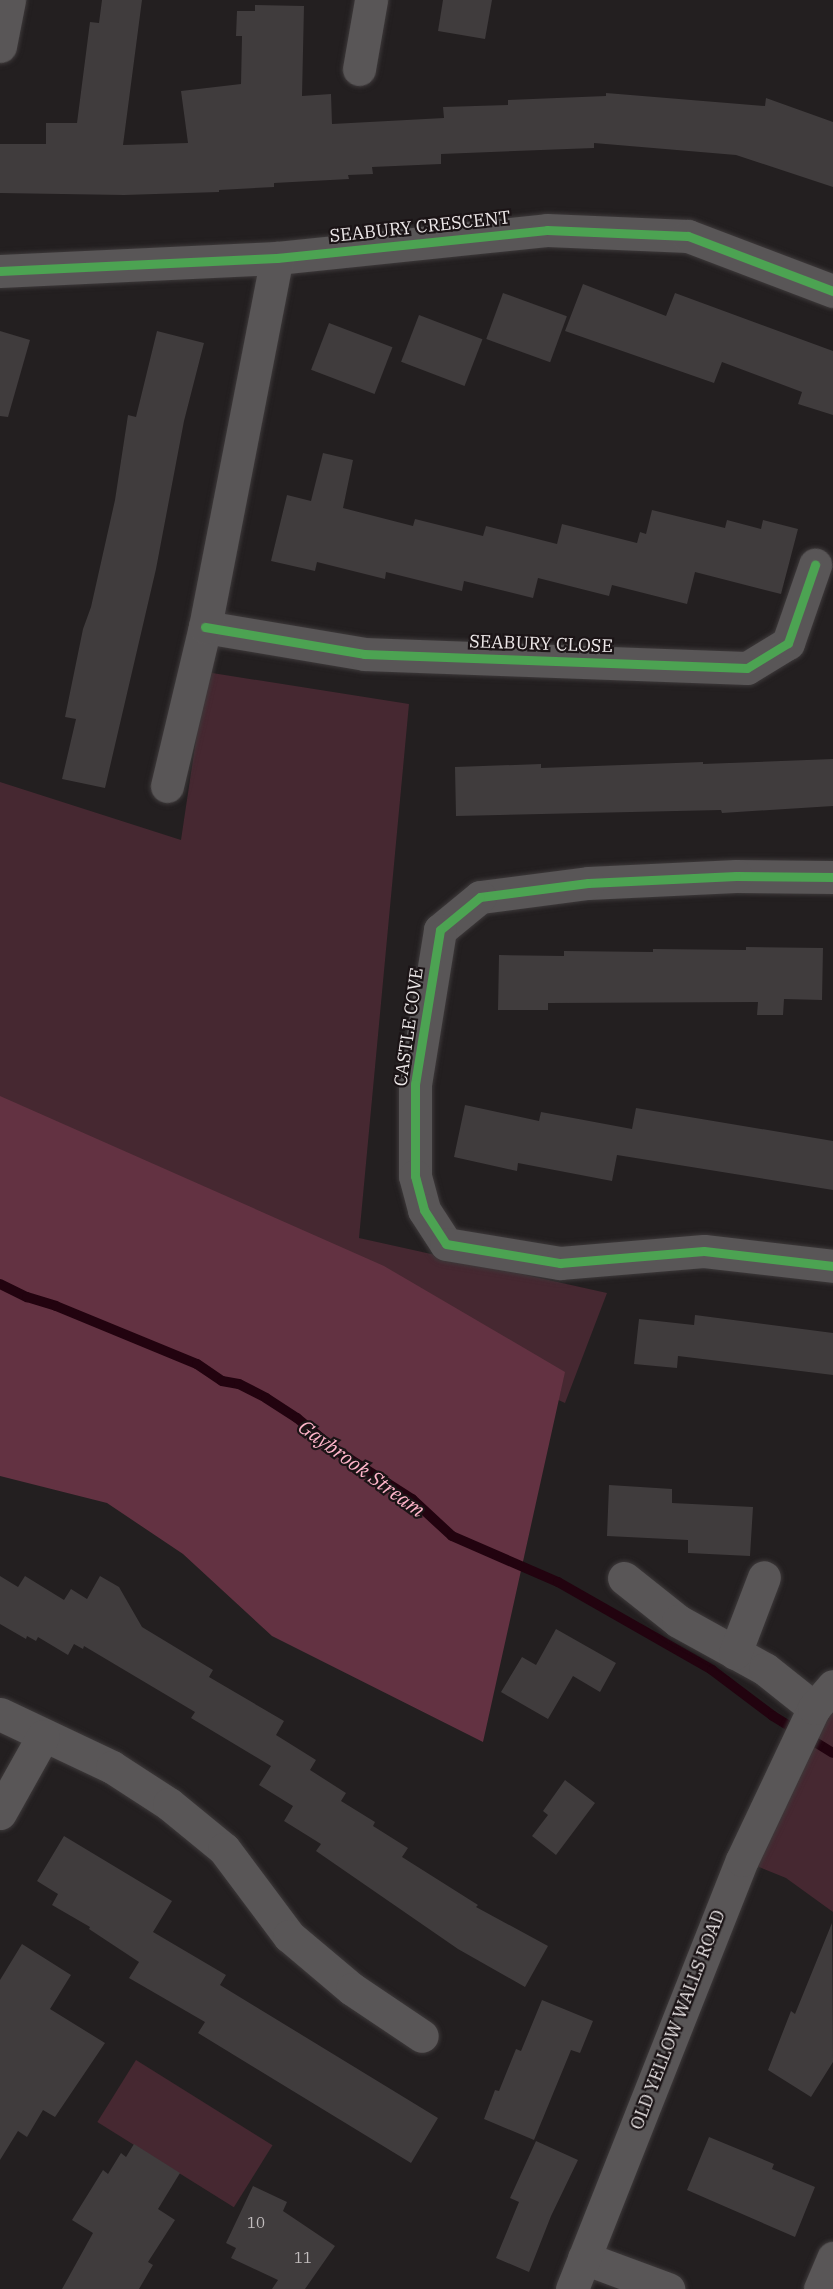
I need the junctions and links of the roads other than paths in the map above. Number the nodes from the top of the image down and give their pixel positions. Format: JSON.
{"nodes":[{"id":1,"x":9,"y":0,"type":"edge"},
{"id":2,"x":371,"y":0,"type":"edge"},
{"id":3,"x":0,"y":46,"type":"edge"},
{"id":4,"x":359,"y":69,"type":"dead end"},
{"id":5,"x":277,"y":258,"type":"junction"},
{"id":6,"x":0,"y":271,"type":"edge"},
{"id":7,"x":833,"y":291,"type":"edge"},
{"id":8,"x":815,"y":565,"type":"dead end"},
{"id":9,"x":205,"y":627,"type":"junction"},
{"id":10,"x":167,"y":786,"type":"dead end"},
{"id":11,"x":833,"y":877,"type":"edge"},
{"id":12,"x":833,"y":1266,"type":"edge"},
{"id":13,"x":764,"y":1577,"type":"dead end"},
{"id":14,"x":624,"y":1578,"type":"dead end"},
{"id":15,"x":735,"y":1653,"type":"junction"},
{"id":16,"x":820,"y":1702,"type":"edge"},
{"id":17,"x":0,"y":1714,"type":"edge"},
{"id":18,"x":43,"y":1736,"type":"junction"},
{"id":19,"x":0,"y":1813,"type":"edge"},
{"id":20,"x":422,"y":2036,"type":"dead end"},
{"id":21,"x":584,"y":2258,"type":"junction"},
{"id":22,"x":833,"y":2258,"type":"edge"},
{"id":23,"x":572,"y":2289,"type":"edge"},
{"id":24,"x":668,"y":2289,"type":"edge"},
{"id":25,"x":820,"y":2289,"type":"edge"}],
"edges":[{"from":1,"to":3,"type":"street"},
{"from":2,"to":4,"type":"street"},
{"from":5,"to":6,"type":"street","name":"SEABURY CRESCENT"},
{"from":5,"to":7,"type":"street","name":"SEABURY CRESCENT"},
{"from":5,"to":9,"type":"street"},
{"from":8,"to":9,"type":"street","name":"SEABURY CLOSE"},
{"from":9,"to":10,"type":"street"},
{"from":11,"to":12,"type":"street","name":"CASTLE COVE"},
{"from":13,"to":15,"type":"street"},
{"from":14,"to":15,"type":"street"},
{"from":15,"to":16,"type":"street"},
{"from":16,"to":21,"type":"street","name":"OLD YELLOW WALLS ROAD"},
{"from":17,"to":18,"type":"street"},
{"from":18,"to":19,"type":"street"},
{"from":18,"to":20,"type":"street"},
{"from":21,"to":23,"type":"street","name":"OLD YELLOW WALLS ROAD"},
{"from":21,"to":24,"type":"street"},
{"from":22,"to":25,"type":"street"}]}
